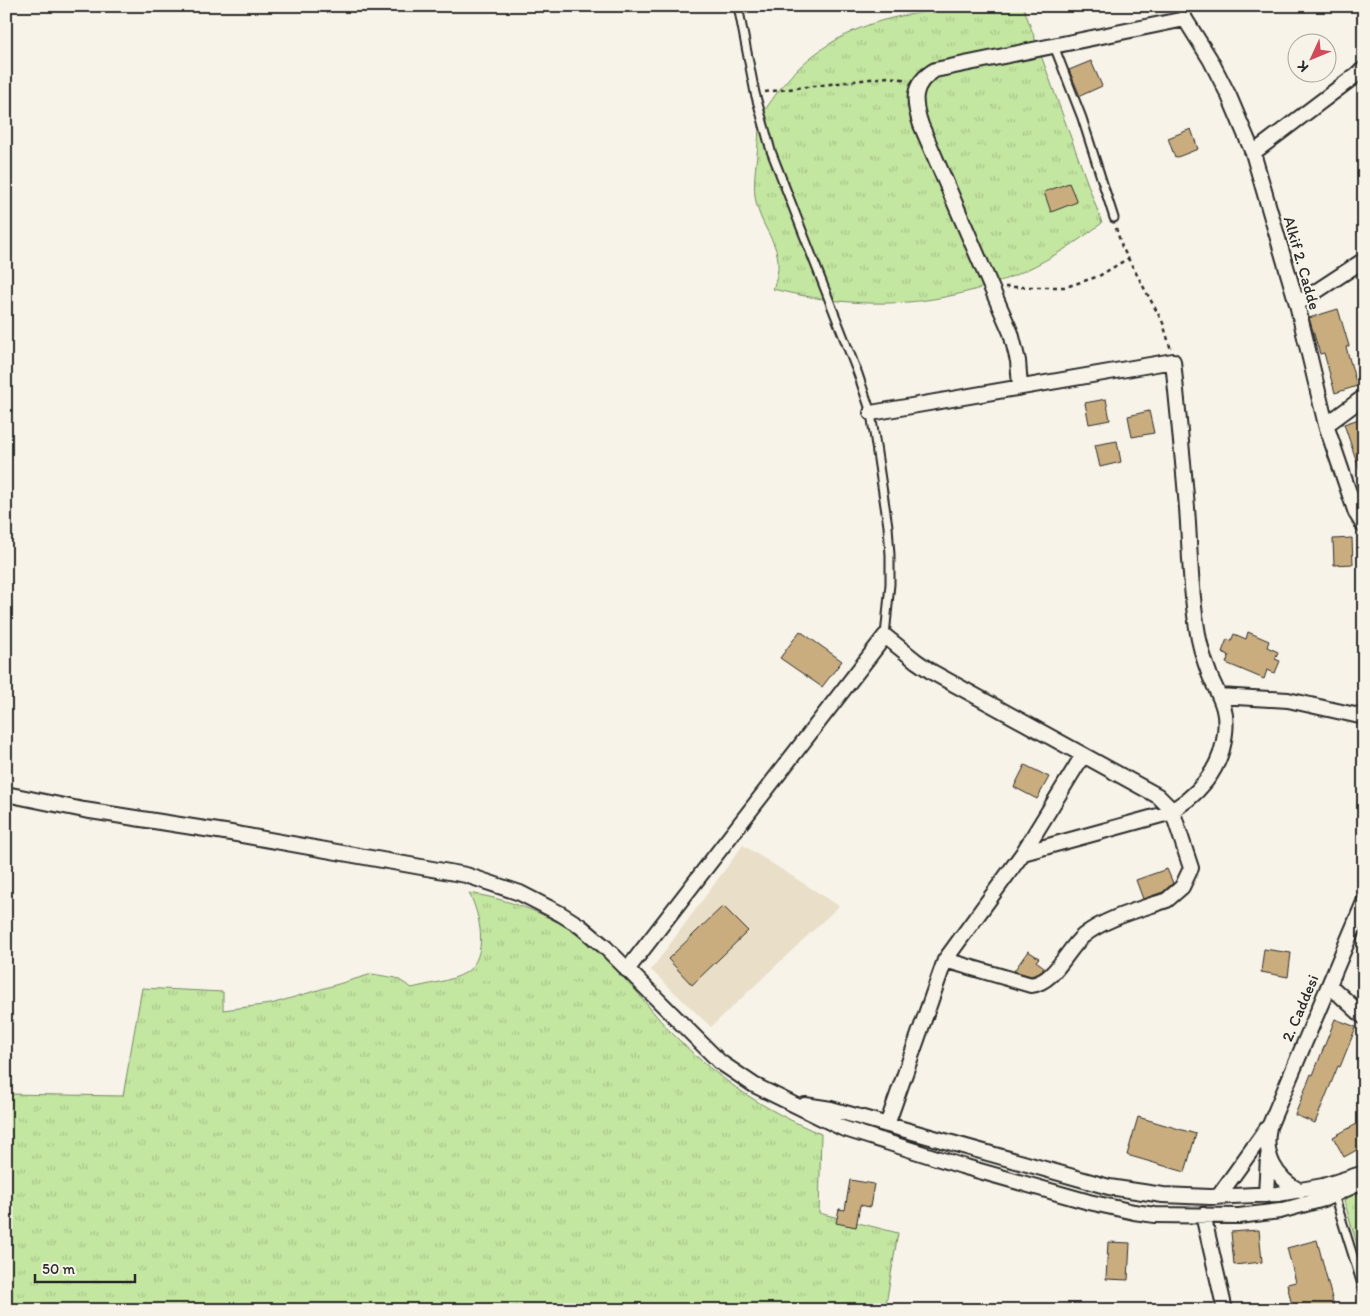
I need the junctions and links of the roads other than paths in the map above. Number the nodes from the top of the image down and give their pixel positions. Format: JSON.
{"nodes":[{"id":1,"x":738,"y":6,"type":"edge"},
{"id":2,"x":1183,"y":13,"type":"edge"},
{"id":3,"x":1054,"y":46,"type":"junction"},
{"id":4,"x":1364,"y":69,"type":"edge"},
{"id":5,"x":1253,"y":153,"type":"junction"},
{"id":6,"x":1114,"y":218,"type":"road end"},
{"id":7,"x":1364,"y":260,"type":"edge"},
{"id":8,"x":1296,"y":304,"type":"junction"},
{"id":9,"x":1020,"y":386,"type":"junction"},
{"id":10,"x":1364,"y":397,"type":"edge"},
{"id":11,"x":871,"y":413,"type":"junction"},
{"id":12,"x":1326,"y":425,"type":"junction"},
{"id":13,"x":1364,"y":526,"type":"edge"},
{"id":14,"x":885,"y":636,"type":"junction"},
{"id":15,"x":1219,"y":696,"type":"junction"},
{"id":16,"x":1364,"y":717,"type":"edge"},
{"id":17,"x":1083,"y":755,"type":"junction"},
{"id":18,"x":6,"y":794,"type":"edge"},
{"id":19,"x":1172,"y":810,"type":"junction"},
{"id":20,"x":1024,"y":852,"type":"junction"},
{"id":21,"x":1364,"y":902,"type":"edge"},
{"id":22,"x":945,"y":960,"type":"junction"},
{"id":23,"x":627,"y":970,"type":"junction"},
{"id":24,"x":1329,"y":985,"type":"junction"},
{"id":25,"x":1364,"y":1017,"type":"edge"},
{"id":26,"x":792,"y":1103,"type":"junction"},
{"id":27,"x":887,"y":1125,"type":"junction"},
{"id":28,"x":1269,"y":1127,"type":"junction"},
{"id":29,"x":1268,"y":1151,"type":"junction"},
{"id":30,"x":1364,"y":1173,"type":"edge"},
{"id":31,"x":1364,"y":1181,"type":"edge"},
{"id":32,"x":1300,"y":1191,"type":"junction"},
{"id":33,"x":1266,"y":1195,"type":"junction"},
{"id":34,"x":1334,"y":1195,"type":"junction"},
{"id":35,"x":1218,"y":1197,"type":"junction"},
{"id":36,"x":1203,"y":1215,"type":"junction"},
{"id":37,"x":1364,"y":1291,"type":"edge"},
{"id":38,"x":1225,"y":1310,"type":"edge"}],
"edges":[{"from":1,"to":11,"type":"lane"},
{"from":2,"to":3,"type":"street"},
{"from":2,"to":5,"type":"street","name":"Alkif 2. Cadde"},
{"from":3,"to":6,"type":"lane"},
{"from":3,"to":9,"type":"street"},
{"from":4,"to":5,"type":"street"},
{"from":5,"to":8,"type":"street","name":"Alkif 2. Cadde"},
{"from":7,"to":8,"type":"street"},
{"from":8,"to":12,"type":"street","name":"Alkif 2. Cadde"},
{"from":9,"to":11,"type":"street"},
{"from":9,"to":15,"type":"street"},
{"from":10,"to":12,"type":"street"},
{"from":11,"to":14,"type":"lane"},
{"from":12,"to":13,"type":"street","name":"Alkif 2. Cadde"},
{"from":14,"to":17,"type":"street"},
{"from":14,"to":23,"type":"street"},
{"from":15,"to":16,"type":"street"},
{"from":15,"to":19,"type":"street"},
{"from":17,"to":19,"type":"street"},
{"from":17,"to":20,"type":"street"},
{"from":18,"to":23,"type":"street"},
{"from":19,"to":20,"type":"street"},
{"from":19,"to":22,"type":"street"},
{"from":20,"to":22,"type":"street"},
{"from":21,"to":24,"type":"street","name":"2. Caddesi"},
{"from":22,"to":27,"type":"street"},
{"from":23,"to":26,"type":"street"},
{"from":24,"to":25,"type":"street"},
{"from":24,"to":28,"type":"street","name":"2. Caddesi"},
{"from":26,"to":27,"type":"street"},
{"from":26,"to":36,"type":"street"},
{"from":27,"to":35,"type":"street"},
{"from":28,"to":29,"type":"street"},
{"from":28,"to":35,"type":"street"},
{"from":29,"to":32,"type":"street"},
{"from":29,"to":33,"type":"street"},
{"from":30,"to":32,"type":"street"},
{"from":31,"to":34,"type":"street"},
{"from":32,"to":33,"type":"street"},
{"from":33,"to":35,"type":"street"},
{"from":34,"to":36,"type":"street"},
{"from":34,"to":37,"type":"lane"},
{"from":36,"to":38,"type":"street"}]}
